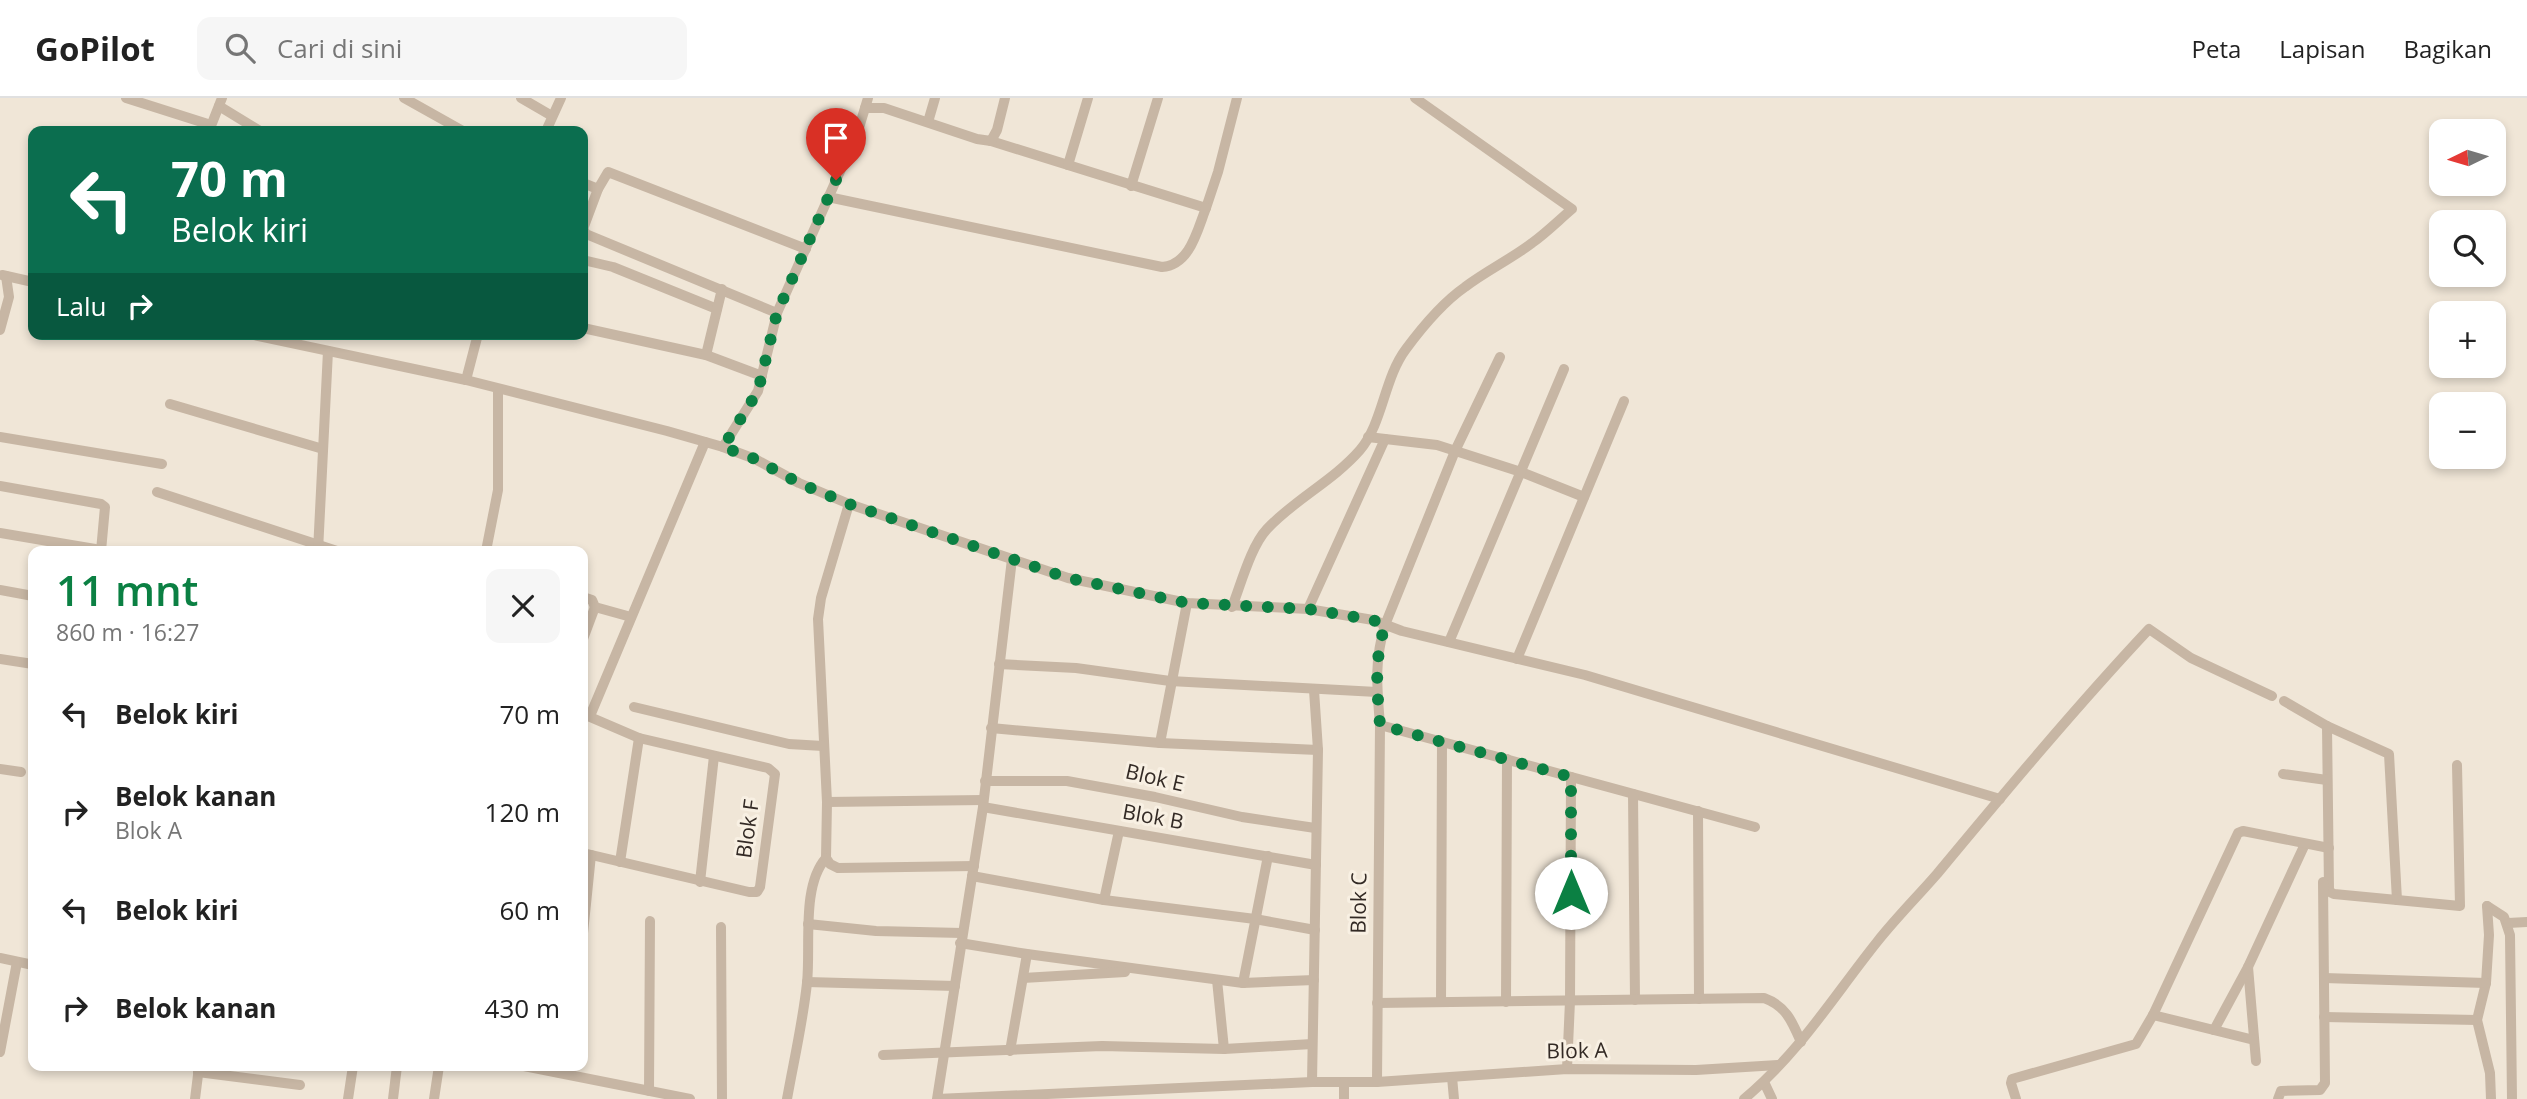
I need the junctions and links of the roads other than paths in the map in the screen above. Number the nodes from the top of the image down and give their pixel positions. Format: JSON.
{"nodes":[{"id":1,"x":126,"y":98,"type":"edge"},
{"id":2,"x":404,"y":98,"type":"edge"},
{"id":3,"x":522,"y":98,"type":"edge"},
{"id":4,"x":561,"y":98,"type":"edge"},
{"id":5,"x":935,"y":98,"type":"edge"},
{"id":6,"x":1004,"y":98,"type":"edge"},
{"id":7,"x":1088,"y":98,"type":"edge"},
{"id":8,"x":1158,"y":98,"type":"edge"},
{"id":9,"x":1237,"y":98,"type":"edge"},
{"id":10,"x":1415,"y":98,"type":"edge"},
{"id":11,"x":220,"y":102,"type":"edge"},
{"id":12,"x":867,"y":103,"type":"edge"},
{"id":13,"x":552,"y":116,"type":"junction"},
{"id":14,"x":928,"y":122,"type":"junction"},
{"id":15,"x":204,"y":126,"type":"edge"},
{"id":16,"x":211,"y":126,"type":"edge"},
{"id":17,"x":253,"y":126,"type":"edge"},
{"id":18,"x":454,"y":126,"type":"edge"},
{"id":19,"x":549,"y":126,"type":"edge"},
{"id":20,"x":991,"y":141,"type":"junction"},
{"id":21,"x":1068,"y":165,"type":"junction"},
{"id":22,"x":588,"y":185,"type":"edge"},
{"id":23,"x":1131,"y":186,"type":"junction"},
{"id":24,"x":598,"y":189,"type":"junction"},
{"id":25,"x":828,"y":197,"type":"junction"},
{"id":26,"x":1206,"y":208,"type":"junction"},
{"id":27,"x":588,"y":216,"type":"edge"},
{"id":28,"x":588,"y":235,"type":"edge"},
{"id":29,"x":806,"y":249,"type":"junction"},
{"id":30,"x":588,"y":261,"type":"edge"},
{"id":31,"x":3,"y":275,"type":"edge"},
{"id":32,"x":28,"y":281,"type":"edge"},
{"id":33,"x":722,"y":289,"type":"junction"},
{"id":34,"x":717,"y":309,"type":"junction"},
{"id":35,"x":777,"y":313,"type":"junction"},
{"id":36,"x":1,"y":328,"type":"edge"},
{"id":37,"x":588,"y":329,"type":"edge"},
{"id":38,"x":277,"y":340,"type":"edge"},
{"id":39,"x":476,"y":340,"type":"edge"},
{"id":40,"x":328,"y":351,"type":"junction"},
{"id":41,"x":706,"y":355,"type":"junction"},
{"id":42,"x":1500,"y":357,"type":"dead end"},
{"id":43,"x":1564,"y":369,"type":"dead end"},
{"id":44,"x":762,"y":376,"type":"junction"},
{"id":45,"x":466,"y":380,"type":"junction"},
{"id":46,"x":498,"y":389,"type":"junction"},
{"id":47,"x":1624,"y":401,"type":"dead end"},
{"id":48,"x":170,"y":404,"type":"dead end"},
{"id":49,"x":0,"y":437,"type":"edge"},
{"id":50,"x":1368,"y":437,"type":"junction"},
{"id":51,"x":1385,"y":439,"type":"junction"},
{"id":52,"x":705,"y":442,"type":"junction"},
{"id":53,"x":723,"y":447,"type":"junction"},
{"id":54,"x":323,"y":449,"type":"junction"},
{"id":55,"x":1455,"y":451,"type":"junction"},
{"id":56,"x":162,"y":464,"type":"dead end"},
{"id":57,"x":1521,"y":472,"type":"junction"},
{"id":58,"x":0,"y":486,"type":"edge"},
{"id":59,"x":158,"y":492,"type":"dead end"},
{"id":60,"x":1584,"y":496,"type":"junction"},
{"id":61,"x":849,"y":504,"type":"junction"},
{"id":62,"x":0,"y":533,"type":"edge"},
{"id":63,"x":77,"y":546,"type":"edge"},
{"id":64,"x":102,"y":546,"type":"edge"},
{"id":65,"x":310,"y":546,"type":"edge"},
{"id":66,"x":318,"y":546,"type":"edge"},
{"id":67,"x":487,"y":546,"type":"edge"},
{"id":68,"x":1012,"y":559,"type":"junction"},
{"id":69,"x":0,"y":590,"type":"edge"},
{"id":70,"x":28,"y":595,"type":"edge"},
{"id":71,"x":588,"y":599,"type":"edge"},
{"id":72,"x":1187,"y":603,"type":"junction"},
{"id":73,"x":595,"y":607,"type":"junction"},
{"id":74,"x":1233,"y":607,"type":"junction"},
{"id":75,"x":1308,"y":609,"type":"junction"},
{"id":76,"x":631,"y":617,"type":"junction"},
{"id":77,"x":1385,"y":625,"type":"junction"},
{"id":78,"x":588,"y":626,"type":"edge"},
{"id":79,"x":1448,"y":642,"type":"junction"},
{"id":80,"x":0,"y":659,"type":"edge"},
{"id":81,"x":1517,"y":659,"type":"junction"},
{"id":82,"x":28,"y":663,"type":"edge"},
{"id":83,"x":999,"y":664,"type":"junction"},
{"id":84,"x":1170,"y":681,"type":"junction"},
{"id":85,"x":1314,"y":690,"type":"junction"},
{"id":86,"x":1377,"y":692,"type":"junction"},
{"id":87,"x":2272,"y":696,"type":"dead end"},
{"id":88,"x":2284,"y":701,"type":"dead end"},
{"id":89,"x":634,"y":707,"type":"dead end"},
{"id":90,"x":588,"y":711,"type":"edge"},
{"id":91,"x":588,"y":716,"type":"edge"},
{"id":92,"x":1380,"y":725,"type":"junction"},
{"id":93,"x":2327,"y":726,"type":"junction"},
{"id":94,"x":991,"y":728,"type":"junction"},
{"id":95,"x":639,"y":738,"type":"junction"},
{"id":96,"x":1442,"y":742,"type":"junction"},
{"id":97,"x":1160,"y":743,"type":"junction"},
{"id":98,"x":823,"y":746,"type":"junction"},
{"id":99,"x":1318,"y":750,"type":"junction"},
{"id":100,"x":714,"y":757,"type":"junction"},
{"id":101,"x":1507,"y":759,"type":"junction"},
{"id":102,"x":2457,"y":765,"type":"dead end"},
{"id":103,"x":0,"y":769,"type":"edge"},
{"id":104,"x":21,"y":772,"type":"dead end"},
{"id":105,"x":2283,"y":774,"type":"dead end"},
{"id":106,"x":1571,"y":777,"type":"junction"},
{"id":107,"x":2327,"y":780,"type":"junction"},
{"id":108,"x":985,"y":781,"type":"junction"},
{"id":109,"x":1633,"y":793,"type":"junction"},
{"id":110,"x":2000,"y":799,"type":"junction"},
{"id":111,"x":827,"y":802,"type":"junction"},
{"id":112,"x":983,"y":804,"type":"junction"},
{"id":113,"x":1698,"y":811,"type":"junction"},
{"id":114,"x":1755,"y":827,"type":"dead end"},
{"id":115,"x":1315,"y":828,"type":"junction"},
{"id":116,"x":1119,"y":831,"type":"junction"},
{"id":117,"x":2305,"y":844,"type":"junction"},
{"id":118,"x":2326,"y":848,"type":"junction"},
{"id":119,"x":588,"y":854,"type":"edge"},
{"id":120,"x":1268,"y":856,"type":"junction"},
{"id":121,"x":826,"y":858,"type":"junction"},
{"id":122,"x":620,"y":862,"type":"junction"},
{"id":123,"x":1316,"y":865,"type":"junction"},
{"id":124,"x":973,"y":871,"type":"junction"},
{"id":125,"x":700,"y":882,"type":"junction"},
{"id":126,"x":1104,"y":900,"type":"junction"},
{"id":127,"x":2397,"y":900,"type":"junction"},
{"id":128,"x":1255,"y":919,"type":"junction"},
{"id":129,"x":650,"y":921,"type":"dead end"},
{"id":130,"x":2527,"y":922,"type":"edge"},
{"id":131,"x":2508,"y":923,"type":"junction"},
{"id":132,"x":808,"y":924,"type":"junction"},
{"id":133,"x":721,"y":927,"type":"dead end"},
{"id":134,"x":1315,"y":930,"type":"junction"},
{"id":135,"x":961,"y":938,"type":"junction"},
{"id":136,"x":1027,"y":954,"type":"junction"},
{"id":137,"x":0,"y":958,"type":"edge"},
{"id":138,"x":17,"y":962,"type":"junction"},
{"id":139,"x":28,"y":964,"type":"edge"},
{"id":140,"x":2248,"y":967,"type":"junction"},
{"id":141,"x":1153,"y":971,"type":"junction"},
{"id":142,"x":1023,"y":978,"type":"junction"},
{"id":143,"x":2324,"y":978,"type":"junction"},
{"id":144,"x":1217,"y":980,"type":"junction"},
{"id":145,"x":1314,"y":980,"type":"junction"},
{"id":146,"x":807,"y":982,"type":"junction"},
{"id":147,"x":1243,"y":983,"type":"junction"},
{"id":148,"x":2486,"y":983,"type":"junction"},
{"id":149,"x":955,"y":986,"type":"junction"},
{"id":150,"x":1699,"y":999,"type":"junction"},
{"id":151,"x":1635,"y":1000,"type":"junction"},
{"id":152,"x":1570,"y":1001,"type":"junction"},
{"id":153,"x":1441,"y":1002,"type":"junction"},
{"id":154,"x":1506,"y":1002,"type":"junction"},
{"id":155,"x":1377,"y":1003,"type":"junction"},
{"id":156,"x":2152,"y":1015,"type":"junction"},
{"id":157,"x":2324,"y":1017,"type":"junction"},
{"id":158,"x":2477,"y":1020,"type":"junction"},
{"id":159,"x":2214,"y":1030,"type":"junction"},
{"id":160,"x":2254,"y":1040,"type":"junction"},
{"id":161,"x":1801,"y":1042,"type":"junction"},
{"id":162,"x":1312,"y":1044,"type":"junction"},
{"id":163,"x":1224,"y":1049,"type":"junction"},
{"id":164,"x":1010,"y":1051,"type":"junction"},
{"id":165,"x":0,"y":1052,"type":"edge"},
{"id":166,"x":944,"y":1052,"type":"junction"},
{"id":167,"x":883,"y":1055,"type":"dead end"},
{"id":168,"x":2256,"y":1060,"type":"dead end"},
{"id":169,"x":1778,"y":1065,"type":"junction"},
{"id":170,"x":1567,"y":1069,"type":"junction"},
{"id":171,"x":198,"y":1071,"type":"edge"},
{"id":172,"x":211,"y":1071,"type":"edge"},
{"id":173,"x":352,"y":1071,"type":"edge"},
{"id":174,"x":396,"y":1071,"type":"edge"},
{"id":175,"x":438,"y":1071,"type":"edge"},
{"id":176,"x":545,"y":1071,"type":"edge"},
{"id":177,"x":1452,"y":1077,"type":"junction"},
{"id":178,"x":1312,"y":1082,"type":"junction"},
{"id":179,"x":1344,"y":1082,"type":"junction"},
{"id":180,"x":1377,"y":1082,"type":"junction"},
{"id":181,"x":1764,"y":1082,"type":"junction"},
{"id":182,"x":300,"y":1085,"type":"dead end"},
{"id":183,"x":640,"y":1093,"type":"edge"},
{"id":184,"x":195,"y":1099,"type":"edge"},
{"id":185,"x":348,"y":1099,"type":"edge"},
{"id":186,"x":393,"y":1099,"type":"edge"},
{"id":187,"x":434,"y":1099,"type":"edge"},
{"id":188,"x":690,"y":1099,"type":"edge"},
{"id":189,"x":722,"y":1099,"type":"edge"},
{"id":190,"x":788,"y":1099,"type":"edge"},
{"id":191,"x":1344,"y":1099,"type":"edge"},
{"id":192,"x":1454,"y":1099,"type":"edge"},
{"id":193,"x":1744,"y":1099,"type":"edge"},
{"id":194,"x":1772,"y":1099,"type":"edge"},
{"id":195,"x":2016,"y":1099,"type":"edge"},
{"id":196,"x":2278,"y":1099,"type":"edge"},
{"id":197,"x":2491,"y":1099,"type":"edge"},
{"id":198,"x":2512,"y":1099,"type":"edge"}],
"edges":[{"from":1,"to":15,"type":"street"},
{"from":2,"to":18,"type":"street"},
{"from":3,"to":13,"type":"street"},
{"from":4,"to":13,"type":"street"},
{"from":5,"to":14,"type":"street"},
{"from":6,"to":20,"type":"street"},
{"from":7,"to":21,"type":"street"},
{"from":8,"to":23,"type":"street"},
{"from":9,"to":26,"type":"street"},
{"from":10,"to":50,"type":"street"},
{"from":11,"to":16,"type":"street"},
{"from":11,"to":17,"type":"street"},
{"from":12,"to":14,"type":"street"},
{"from":12,"to":25,"type":"street"},
{"from":13,"to":19,"type":"street"},
{"from":14,"to":20,"type":"street"},
{"from":20,"to":21,"type":"street"},
{"from":21,"to":23,"type":"street"},
{"from":22,"to":24,"type":"street"},
{"from":23,"to":26,"type":"street"},
{"from":24,"to":27,"type":"street"},
{"from":24,"to":29,"type":"street"},
{"from":25,"to":26,"type":"street"},
{"from":25,"to":29,"type":"street"},
{"from":28,"to":33,"type":"street"},
{"from":29,"to":35,"type":"street"},
{"from":30,"to":34,"type":"street"},
{"from":31,"to":32,"type":"street"},
{"from":31,"to":36,"type":"street"},
{"from":33,"to":34,"type":"street"},
{"from":33,"to":35,"type":"street"},
{"from":34,"to":41,"type":"street"},
{"from":35,"to":44,"type":"street"},
{"from":37,"to":41,"type":"street"},
{"from":38,"to":40,"type":"street"},
{"from":39,"to":45,"type":"street"},
{"from":40,"to":45,"type":"street"},
{"from":40,"to":54,"type":"street"},
{"from":41,"to":44,"type":"street"},
{"from":42,"to":55,"type":"street"},
{"from":43,"to":57,"type":"street"},
{"from":44,"to":53,"type":"street"},
{"from":45,"to":46,"type":"street"},
{"from":46,"to":52,"type":"street"},
{"from":46,"to":67,"type":"street"},
{"from":47,"to":60,"type":"street"},
{"from":48,"to":54,"type":"street"},
{"from":49,"to":56,"type":"street"},
{"from":50,"to":51,"type":"street"},
{"from":50,"to":74,"type":"street"},
{"from":51,"to":55,"type":"street"},
{"from":51,"to":75,"type":"street"},
{"from":52,"to":53,"type":"street"},
{"from":52,"to":76,"type":"street"},
{"from":53,"to":61,"type":"street"},
{"from":54,"to":66,"type":"street"},
{"from":55,"to":57,"type":"street"},
{"from":55,"to":77,"type":"street"},
{"from":57,"to":60,"type":"street"},
{"from":57,"to":79,"type":"street"},
{"from":58,"to":64,"type":"street"},
{"from":59,"to":65,"type":"street"},
{"from":60,"to":81,"type":"street"},
{"from":61,"to":68,"type":"street"},
{"from":61,"to":98,"type":"street"},
{"from":62,"to":63,"type":"street"},
{"from":68,"to":72,"type":"street"},
{"from":68,"to":83,"type":"street"},
{"from":69,"to":70,"type":"street"},
{"from":71,"to":73,"type":"street"},
{"from":72,"to":74,"type":"street"},
{"from":72,"to":84,"type":"street"},
{"from":73,"to":76,"type":"street"},
{"from":73,"to":78,"type":"street"},
{"from":74,"to":75,"type":"street"},
{"from":75,"to":77,"type":"street"},
{"from":76,"to":90,"type":"street"},
{"from":77,"to":79,"type":"street"},
{"from":77,"to":86,"type":"street"},
{"from":79,"to":81,"type":"street"},
{"from":80,"to":82,"type":"street"},
{"from":81,"to":110,"type":"street"},
{"from":83,"to":84,"type":"street"},
{"from":83,"to":94,"type":"street"},
{"from":84,"to":85,"type":"street"},
{"from":84,"to":97,"type":"street"},
{"from":85,"to":86,"type":"street"},
{"from":85,"to":99,"type":"street"},
{"from":86,"to":92,"type":"street"},
{"from":87,"to":110,"type":"street"},
{"from":88,"to":93,"type":"street"},
{"from":89,"to":98,"type":"street"},
{"from":91,"to":95,"type":"street"},
{"from":92,"to":96,"type":"street"},
{"from":92,"to":155,"type":"street","name":"Blok C"},
{"from":93,"to":107,"type":"street"},
{"from":93,"to":127,"type":"street"},
{"from":94,"to":97,"type":"street"},
{"from":94,"to":108,"type":"street"},
{"from":95,"to":100,"type":"street"},
{"from":95,"to":122,"type":"street"},
{"from":96,"to":101,"type":"street"},
{"from":96,"to":153,"type":"street"},
{"from":97,"to":99,"type":"street"},
{"from":98,"to":111,"type":"street"},
{"from":99,"to":115,"type":"street"},
{"from":100,"to":125,"type":"street"},
{"from":100,"to":125,"type":"street","name":"Blok F"},
{"from":101,"to":106,"type":"street"},
{"from":101,"to":154,"type":"street"},
{"from":102,"to":127,"type":"street"},
{"from":103,"to":104,"type":"street"},
{"from":105,"to":107,"type":"street"},
{"from":106,"to":109,"type":"street"},
{"from":106,"to":152,"type":"street"},
{"from":107,"to":118,"type":"street"},
{"from":108,"to":112,"type":"street"},
{"from":108,"to":115,"type":"street","name":"Blok E"},
{"from":109,"to":113,"type":"street"},
{"from":109,"to":151,"type":"street"},
{"from":110,"to":161,"type":"street"},
{"from":111,"to":112,"type":"street","name":"Blok B"},
{"from":111,"to":121,"type":"street"},
{"from":112,"to":116,"type":"street","name":"Blok B"},
{"from":112,"to":124,"type":"street"},
{"from":113,"to":114,"type":"street"},
{"from":113,"to":150,"type":"street"},
{"from":115,"to":123,"type":"street"},
{"from":116,"to":120,"type":"street","name":"Blok B"},
{"from":116,"to":126,"type":"street"},
{"from":117,"to":118,"type":"street"},
{"from":117,"to":140,"type":"street"},
{"from":117,"to":156,"type":"street"},
{"from":118,"to":127,"type":"street"},
{"from":118,"to":143,"type":"street"},
{"from":119,"to":122,"type":"street"},
{"from":120,"to":123,"type":"street","name":"Blok B"},
{"from":120,"to":128,"type":"street"},
{"from":121,"to":124,"type":"street"},
{"from":121,"to":132,"type":"street"},
{"from":122,"to":125,"type":"street"},
{"from":123,"to":134,"type":"street"},
{"from":124,"to":126,"type":"street"},
{"from":124,"to":135,"type":"street"},
{"from":126,"to":128,"type":"street"},
{"from":128,"to":134,"type":"street"},
{"from":128,"to":147,"type":"street"},
{"from":129,"to":183,"type":"street"},
{"from":130,"to":131,"type":"street"},
{"from":131,"to":148,"type":"street"},
{"from":131,"to":198,"type":"street"},
{"from":132,"to":135,"type":"street"},
{"from":132,"to":146,"type":"street"},
{"from":133,"to":189,"type":"street"},
{"from":134,"to":145,"type":"street"},
{"from":135,"to":136,"type":"street"},
{"from":135,"to":149,"type":"street"},
{"from":136,"to":141,"type":"street"},
{"from":136,"to":142,"type":"street"},
{"from":137,"to":138,"type":"street"},
{"from":138,"to":139,"type":"street"},
{"from":138,"to":165,"type":"street"},
{"from":140,"to":159,"type":"street"},
{"from":140,"to":160,"type":"street"},
{"from":141,"to":142,"type":"street"},
{"from":141,"to":144,"type":"street"},
{"from":142,"to":164,"type":"street"},
{"from":143,"to":148,"type":"street"},
{"from":143,"to":157,"type":"street"},
{"from":144,"to":147,"type":"street"},
{"from":144,"to":163,"type":"street"},
{"from":145,"to":147,"type":"street"},
{"from":145,"to":162,"type":"street"},
{"from":146,"to":149,"type":"street"},
{"from":146,"to":190,"type":"street"},
{"from":148,"to":158,"type":"street"},
{"from":149,"to":166,"type":"street"},
{"from":150,"to":151,"type":"street"},
{"from":150,"to":161,"type":"street"},
{"from":151,"to":152,"type":"street"},
{"from":152,"to":154,"type":"street"},
{"from":152,"to":170,"type":"street"},
{"from":153,"to":154,"type":"street"},
{"from":153,"to":155,"type":"street"},
{"from":155,"to":180,"type":"street","name":"Blok C"},
{"from":156,"to":159,"type":"street"},
{"from":156,"to":195,"type":"street"},
{"from":157,"to":158,"type":"street"},
{"from":157,"to":196,"type":"street"},
{"from":158,"to":197,"type":"street"},
{"from":159,"to":160,"type":"street"},
{"from":160,"to":168,"type":"street"},
{"from":161,"to":169,"type":"street"},
{"from":162,"to":163,"type":"street"},
{"from":162,"to":178,"type":"street"},
{"from":163,"to":164,"type":"street"},
{"from":164,"to":166,"type":"street"},
{"from":166,"to":167,"type":"street"},
{"from":166,"to":178,"type":"street","name":"Blok A"},
{"from":169,"to":170,"type":"street","name":"Blok A"},
{"from":169,"to":181,"type":"street"},
{"from":170,"to":177,"type":"street","name":"Blok A"},
{"from":171,"to":184,"type":"street"},
{"from":172,"to":182,"type":"street"},
{"from":173,"to":185,"type":"street"},
{"from":174,"to":186,"type":"street"},
{"from":175,"to":187,"type":"street"},
{"from":176,"to":183,"type":"street"},
{"from":177,"to":180,"type":"street","name":"Blok A"},
{"from":177,"to":192,"type":"street"},
{"from":178,"to":179,"type":"street","name":"Blok A"},
{"from":179,"to":180,"type":"street","name":"Blok A"},
{"from":179,"to":191,"type":"street"},
{"from":181,"to":193,"type":"street"},
{"from":181,"to":194,"type":"street"},
{"from":183,"to":188,"type":"street"}]}
